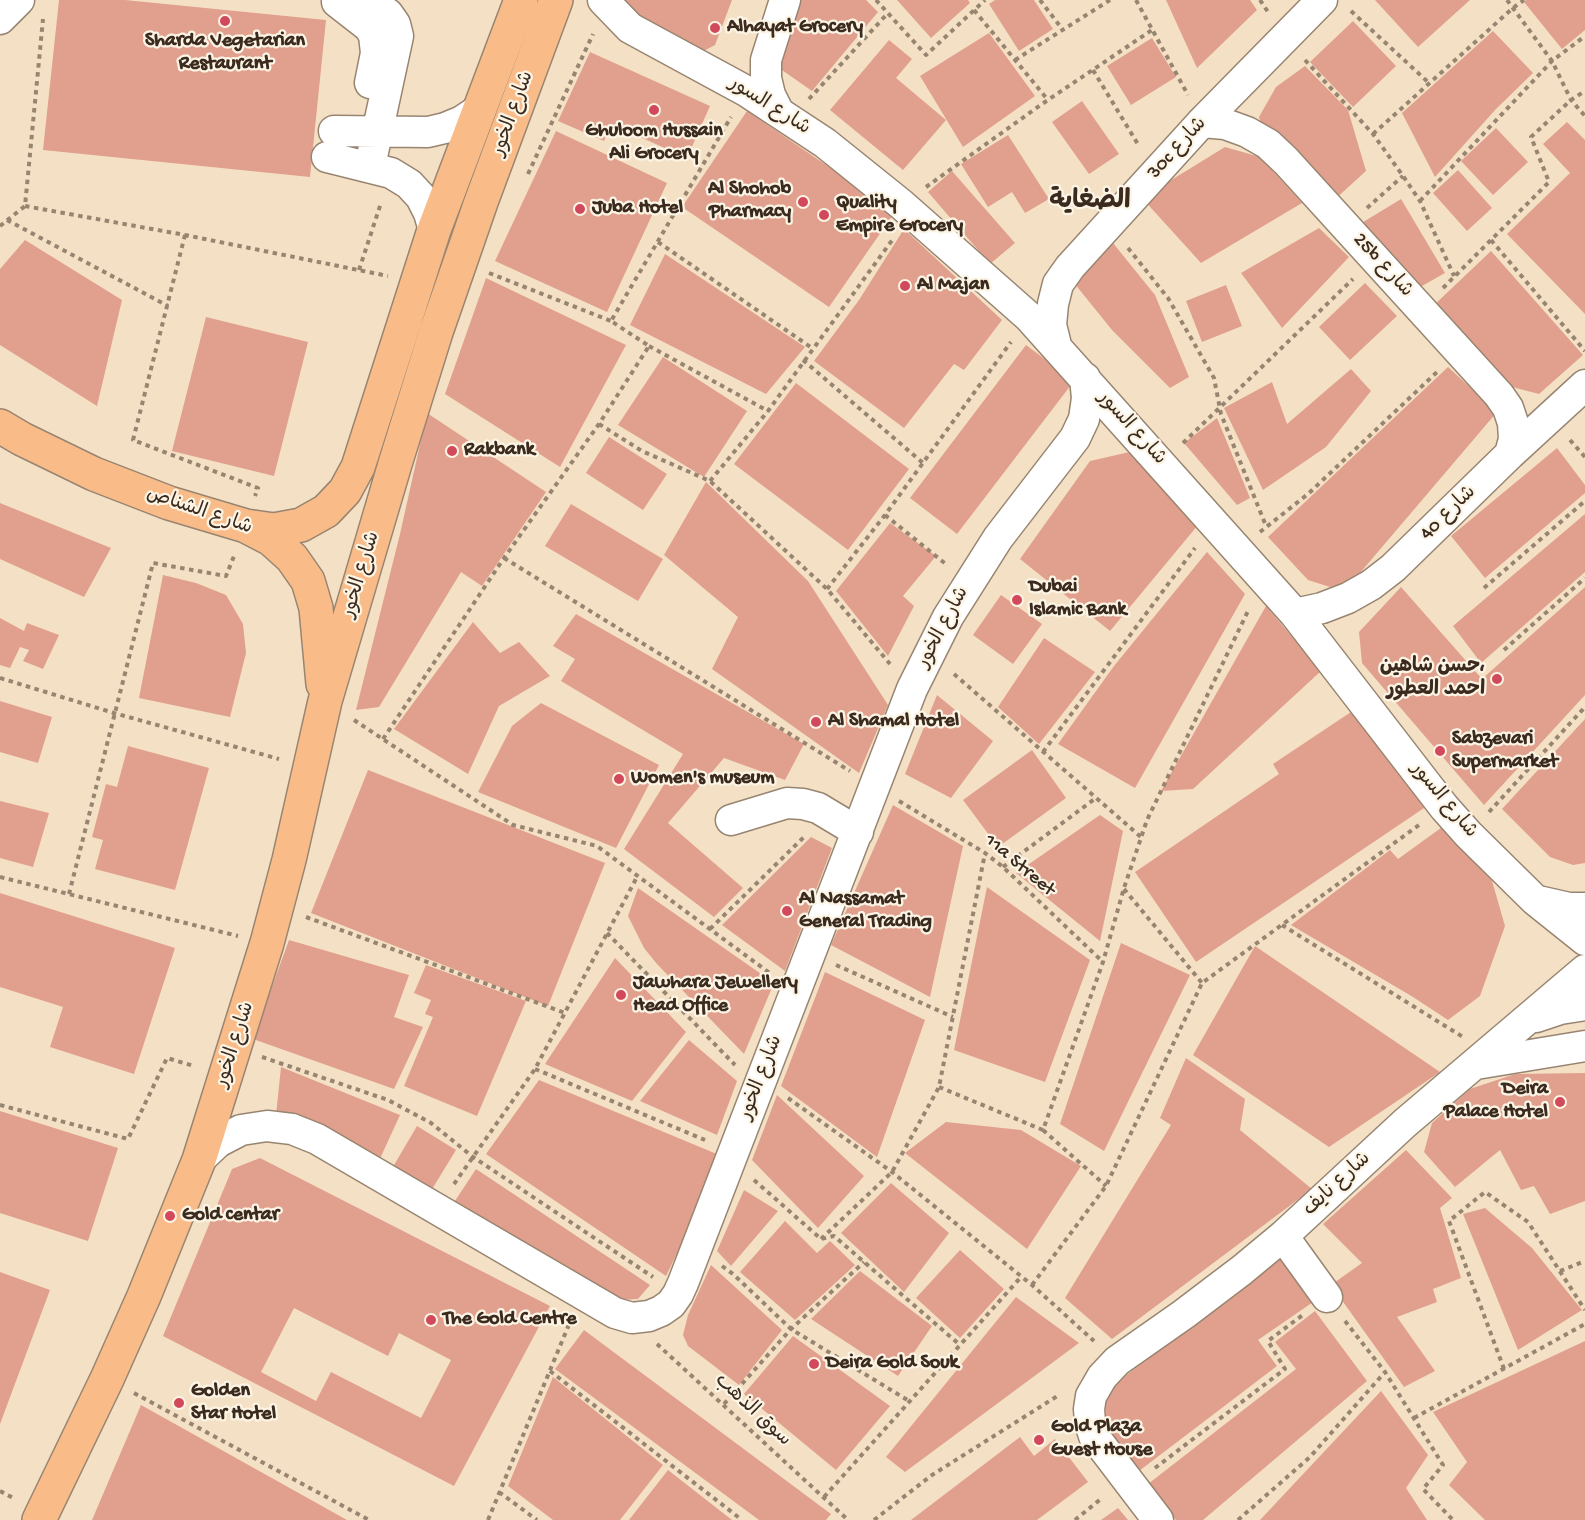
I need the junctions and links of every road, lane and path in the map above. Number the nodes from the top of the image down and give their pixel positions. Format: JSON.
{"nodes":[{"id":1,"x":335,"y":0,"type":"edge"},
{"id":2,"x":343,"y":0,"type":"edge"},
{"id":3,"x":521,"y":0,"type":"edge"},
{"id":4,"x":556,"y":0,"type":"edge"},
{"id":5,"x":785,"y":0,"type":"edge"},
{"id":6,"x":876,"y":0,"type":"edge"},
{"id":7,"x":985,"y":0,"type":"edge"},
{"id":8,"x":1040,"y":0,"type":"edge"},
{"id":9,"x":1110,"y":0,"type":"edge"},
{"id":10,"x":1136,"y":0,"type":"edge"},
{"id":11,"x":1507,"y":0,"type":"edge"},
{"id":12,"x":1524,"y":0,"type":"edge"},
{"id":13,"x":604,"y":2,"type":"edge"},
{"id":14,"x":1334,"y":4,"type":"edge"},
{"id":15,"x":32,"y":6,"type":"edge"},
{"id":16,"x":1513,"y":8,"type":"junction"},
{"id":17,"x":974,"y":10,"type":"junction"},
{"id":18,"x":888,"y":13,"type":"junction"},
{"id":19,"x":0,"y":19,"type":"edge"},
{"id":20,"x":1063,"y":30,"type":"junction"},
{"id":21,"x":1152,"y":30,"type":"junction"},
{"id":22,"x":1585,"y":36,"type":"edge"},
{"id":23,"x":1284,"y":38,"type":"junction"},
{"id":24,"x":1015,"y":60,"type":"junction"},
{"id":25,"x":1552,"y":61,"type":"junction"},
{"id":26,"x":1093,"y":70,"type":"junction"},
{"id":27,"x":1429,"y":83,"type":"junction"},
{"id":28,"x":746,"y":91,"type":"junction"},
{"id":29,"x":1585,"y":91,"type":"edge"},
{"id":30,"x":1048,"y":100,"type":"junction"},
{"id":31,"x":1571,"y":100,"type":"junction"},
{"id":32,"x":477,"y":111,"type":"junction"},
{"id":33,"x":784,"y":115,"type":"junction"},
{"id":34,"x":1585,"y":116,"type":"edge"},
{"id":35,"x":1202,"y":122,"type":"junction"},
{"id":36,"x":1374,"y":134,"type":"junction"},
{"id":37,"x":354,"y":147,"type":"junction"},
{"id":38,"x":1156,"y":173,"type":"junction"},
{"id":39,"x":528,"y":175,"type":"dead end"},
{"id":40,"x":1403,"y":176,"type":"junction"},
{"id":41,"x":1420,"y":201,"type":"junction"},
{"id":42,"x":25,"y":206,"type":"junction"},
{"id":43,"x":906,"y":209,"type":"junction"},
{"id":44,"x":8,"y":220,"type":"junction"},
{"id":45,"x":1108,"y":225,"type":"junction"},
{"id":46,"x":0,"y":226,"type":"edge"},
{"id":47,"x":1347,"y":227,"type":"junction"},
{"id":48,"x":434,"y":231,"type":"junction"},
{"id":49,"x":185,"y":235,"type":"junction"},
{"id":50,"x":1491,"y":240,"type":"junction"},
{"id":51,"x":658,"y":242,"type":"junction"},
{"id":52,"x":1375,"y":258,"type":"junction"},
{"id":53,"x":484,"y":270,"type":"dead end"},
{"id":54,"x":1454,"y":276,"type":"junction"},
{"id":55,"x":417,"y":282,"type":"junction"},
{"id":56,"x":168,"y":306,"type":"junction"},
{"id":57,"x":1422,"y":310,"type":"junction"},
{"id":58,"x":1029,"y":317,"type":"junction"},
{"id":59,"x":611,"y":321,"type":"junction"},
{"id":60,"x":1056,"y":345,"type":"junction"},
{"id":61,"x":649,"y":346,"type":"junction"},
{"id":62,"x":812,"y":348,"type":"junction"},
{"id":63,"x":1459,"y":351,"type":"junction"},
{"id":64,"x":1585,"y":351,"type":"edge"},
{"id":65,"x":803,"y":360,"type":"junction"},
{"id":66,"x":1085,"y":378,"type":"junction"},
{"id":67,"x":1585,"y":385,"type":"edge"},
{"id":68,"x":1220,"y":407,"type":"junction"},
{"id":69,"x":768,"y":411,"type":"junction"},
{"id":70,"x":599,"y":424,"type":"junction"},
{"id":71,"x":0,"y":426,"type":"edge"},
{"id":72,"x":1510,"y":454,"type":"junction"},
{"id":73,"x":923,"y":463,"type":"junction"},
{"id":74,"x":1162,"y":464,"type":"junction"},
{"id":75,"x":710,"y":481,"type":"junction"},
{"id":76,"x":1585,"y":501,"type":"edge"},
{"id":77,"x":885,"y":515,"type":"junction"},
{"id":78,"x":1214,"y":522,"type":"junction"},
{"id":79,"x":246,"y":526,"type":"junction"},
{"id":80,"x":1266,"y":526,"type":"junction"},
{"id":81,"x":1242,"y":553,"type":"junction"},
{"id":82,"x":504,"y":558,"type":"junction"},
{"id":83,"x":1264,"y":578,"type":"junction"},
{"id":84,"x":1585,"y":578,"type":"edge"},
{"id":85,"x":969,"y":582,"type":"junction"},
{"id":86,"x":1484,"y":588,"type":"dead end"},
{"id":87,"x":827,"y":589,"type":"junction"},
{"id":88,"x":1295,"y":614,"type":"junction"},
{"id":89,"x":1504,"y":650,"type":"dead end"},
{"id":90,"x":930,"y":653,"type":"junction"},
{"id":91,"x":0,"y":678,"type":"edge"},
{"id":92,"x":912,"y":689,"type":"junction"},
{"id":93,"x":325,"y":700,"type":"junction"},
{"id":94,"x":1585,"y":707,"type":"edge"},
{"id":95,"x":114,"y":713,"type":"junction"},
{"id":96,"x":383,"y":739,"type":"junction"},
{"id":97,"x":1043,"y":752,"type":"junction"},
{"id":98,"x":310,"y":767,"type":"junction"},
{"id":99,"x":876,"y":787,"type":"junction"},
{"id":100,"x":1096,"y":798,"type":"junction"},
{"id":101,"x":1444,"y":807,"type":"junction"},
{"id":102,"x":828,"y":813,"type":"junction"},
{"id":103,"x":731,"y":820,"type":"dead end"},
{"id":104,"x":858,"y":832,"type":"junction"},
{"id":105,"x":1468,"y":834,"type":"junction"},
{"id":106,"x":1141,"y":837,"type":"junction"},
{"id":107,"x":985,"y":853,"type":"junction"},
{"id":108,"x":1003,"y":867,"type":"junction"},
{"id":109,"x":638,"y":876,"type":"junction"},
{"id":110,"x":0,"y":878,"type":"edge"},
{"id":111,"x":1124,"y":888,"type":"junction"},
{"id":112,"x":69,"y":894,"type":"junction"},
{"id":113,"x":1535,"y":900,"type":"junction"},
{"id":114,"x":277,"y":906,"type":"junction"},
{"id":115,"x":1585,"y":908,"type":"edge"},
{"id":116,"x":1282,"y":925,"type":"junction"},
{"id":117,"x":710,"y":929,"type":"junction"},
{"id":118,"x":607,"y":933,"type":"junction"},
{"id":119,"x":1585,"y":940,"type":"edge"},
{"id":120,"x":267,"y":943,"type":"junction"},
{"id":121,"x":810,"y":954,"type":"junction"},
{"id":122,"x":1103,"y":962,"type":"junction"},
{"id":123,"x":1585,"y":970,"type":"edge"},
{"id":124,"x":1202,"y":983,"type":"junction"},
{"id":125,"x":796,"y":992,"type":"junction"},
{"id":126,"x":1585,"y":1005,"type":"edge"},
{"id":127,"x":565,"y":1013,"type":"junction"},
{"id":128,"x":953,"y":1017,"type":"junction"},
{"id":129,"x":1529,"y":1019,"type":"junction"},
{"id":130,"x":1585,"y":1046,"type":"edge"},
{"id":131,"x":1483,"y":1058,"type":"junction"},
{"id":132,"x":230,"y":1062,"type":"junction"},
{"id":133,"x":535,"y":1069,"type":"junction"},
{"id":134,"x":760,"y":1084,"type":"junction"},
{"id":135,"x":939,"y":1087,"type":"junction"},
{"id":136,"x":0,"y":1106,"type":"edge"},
{"id":137,"x":1043,"y":1130,"type":"junction"},
{"id":138,"x":732,"y":1156,"type":"junction"},
{"id":139,"x":473,"y":1157,"type":"junction"},
{"id":140,"x":199,"y":1160,"type":"junction"},
{"id":141,"x":892,"y":1172,"type":"junction"},
{"id":142,"x":1106,"y":1186,"type":"junction"},
{"id":143,"x":436,"y":1209,"type":"junction"},
{"id":144,"x":1284,"y":1236,"type":"junction"},
{"id":145,"x":821,"y":1239,"type":"junction"},
{"id":146,"x":696,"y":1250,"type":"junction"},
{"id":147,"x":1585,"y":1261,"type":"edge"},
{"id":148,"x":864,"y":1262,"type":"junction"},
{"id":149,"x":1560,"y":1271,"type":"junction"},
{"id":150,"x":1021,"y":1277,"type":"junction"},
{"id":151,"x":1032,"y":1285,"type":"junction"},
{"id":152,"x":582,"y":1293,"type":"junction"},
{"id":153,"x":678,"y":1294,"type":"junction"},
{"id":154,"x":1327,"y":1297,"type":"junction"},
{"id":155,"x":1585,"y":1310,"type":"edge"},
{"id":156,"x":650,"y":1316,"type":"junction"},
{"id":157,"x":1585,"y":1324,"type":"edge"},
{"id":158,"x":791,"y":1329,"type":"junction"},
{"id":159,"x":960,"y":1346,"type":"junction"},
{"id":160,"x":1117,"y":1362,"type":"junction"},
{"id":161,"x":1504,"y":1369,"type":"junction"},
{"id":162,"x":550,"y":1371,"type":"junction"},
{"id":163,"x":1385,"y":1372,"type":"junction"},
{"id":164,"x":107,"y":1378,"type":"junction"},
{"id":165,"x":1091,"y":1396,"type":"junction"},
{"id":166,"x":909,"y":1401,"type":"junction"},
{"id":167,"x":724,"y":1404,"type":"dead end"},
{"id":168,"x":1414,"y":1418,"type":"junction"},
{"id":169,"x":1132,"y":1486,"type":"junction"},
{"id":170,"x":499,"y":1492,"type":"junction"},
{"id":171,"x":824,"y":1497,"type":"junction"},
{"id":172,"x":1449,"y":1515,"type":"junction"},
{"id":173,"x":39,"y":1520,"type":"edge"},
{"id":174,"x":369,"y":1520,"type":"edge"},
{"id":175,"x":488,"y":1520,"type":"edge"},
{"id":176,"x":537,"y":1520,"type":"edge"},
{"id":177,"x":742,"y":1520,"type":"edge"},
{"id":178,"x":848,"y":1520,"type":"edge"},
{"id":179,"x":874,"y":1520,"type":"edge"},
{"id":180,"x":1158,"y":1520,"type":"edge"},
{"id":181,"x":1238,"y":1520,"type":"edge"},
{"id":182,"x":1446,"y":1520,"type":"edge"},
{"id":183,"x":1453,"y":1520,"type":"edge"}],
"edges":[{"from":1,"to":37,"type":"street"},
{"from":2,"to":37,"type":"street"},
{"from":3,"to":32,"type":"main road","name":"شارع الخور"},
{"from":4,"to":93,"type":"main road","name":"شارع الخور"},
{"from":5,"to":33,"type":"street"},
{"from":6,"to":18,"type":"path"},
{"from":7,"to":17,"type":"path"},
{"from":8,"to":20,"type":"path"},
{"from":9,"to":20,"type":"path"},
{"from":10,"to":21,"type":"path"},
{"from":11,"to":16,"type":"path"},
{"from":12,"to":16,"type":"path"},
{"from":13,"to":28,"type":"street","name":"شارع السور"},
{"from":13,"to":39,"type":"path"},
{"from":14,"to":23,"type":"street","name":"30c شارع"},
{"from":14,"to":27,"type":"path"},
{"from":15,"to":19,"type":"street"},
{"from":15,"to":42,"type":"path"},
{"from":16,"to":25,"type":"path"},
{"from":16,"to":27,"type":"path"},
{"from":17,"to":18,"type":"path"},
{"from":17,"to":24,"type":"path"},
{"from":18,"to":33,"type":"path"},
{"from":20,"to":24,"type":"path"},
{"from":21,"to":26,"type":"path"},
{"from":21,"to":35,"type":"path"},
{"from":22,"to":25,"type":"path"},
{"from":23,"to":35,"type":"street","name":"30c شارع"},
{"from":23,"to":36,"type":"path"},
{"from":24,"to":30,"type":"path"},
{"from":25,"to":31,"type":"path"},
{"from":25,"to":41,"type":"path"},
{"from":26,"to":30,"type":"path"},
{"from":26,"to":38,"type":"path"},
{"from":27,"to":36,"type":"path"},
{"from":28,"to":33,"type":"street","name":"شارع السور"},
{"from":28,"to":51,"type":"path"},
{"from":29,"to":31,"type":"path"},
{"from":30,"to":43,"type":"path"},
{"from":31,"to":34,"type":"path"},
{"from":31,"to":50,"type":"path"},
{"from":32,"to":37,"type":"street"},
{"from":32,"to":48,"type":"main road","name":"شارع الخور"},
{"from":33,"to":43,"type":"street","name":"شارع السور"},
{"from":35,"to":38,"type":"street","name":"30c شارع"},
{"from":35,"to":47,"type":"street","name":"25b شارع"},
{"from":36,"to":40,"type":"path"},
{"from":37,"to":48,"type":"street"},
{"from":38,"to":45,"type":"street","name":"30c شارع"},
{"from":40,"to":41,"type":"path"},
{"from":40,"to":47,"type":"path"},
{"from":41,"to":54,"type":"path"},
{"from":42,"to":44,"type":"path"},
{"from":42,"to":49,"type":"path"},
{"from":43,"to":58,"type":"street","name":"شارع السور"},
{"from":43,"to":62,"type":"path"},
{"from":44,"to":46,"type":"path"},
{"from":44,"to":56,"type":"path"},
{"from":45,"to":60,"type":"street","name":"30c شارع"},
{"from":45,"to":68,"type":"path"},
{"from":47,"to":52,"type":"street","name":"25b شارع"},
{"from":48,"to":55,"type":"main road","name":"شارع الخور"},
{"from":49,"to":55,"type":"path"},
{"from":49,"to":56,"type":"path"},
{"from":50,"to":54,"type":"path"},
{"from":50,"to":64,"type":"path"},
{"from":51,"to":59,"type":"path"},
{"from":51,"to":62,"type":"path"},
{"from":52,"to":57,"type":"street","name":"25b شارع"},
{"from":52,"to":68,"type":"path"},
{"from":53,"to":59,"type":"path"},
{"from":54,"to":57,"type":"path"},
{"from":55,"to":79,"type":"main road","name":"شارع الخور"},
{"from":56,"to":79,"type":"path"},
{"from":57,"to":63,"type":"street","name":"25b شارع"},
{"from":58,"to":60,"type":"street","name":"شارع السور"},
{"from":58,"to":73,"type":"path"},
{"from":59,"to":61,"type":"path"},
{"from":60,"to":66,"type":"street","name":"شارع السور"},
{"from":61,"to":69,"type":"path"},
{"from":61,"to":70,"type":"path"},
{"from":62,"to":65,"type":"path"},
{"from":63,"to":72,"type":"street","name":"25b شارع"},
{"from":63,"to":80,"type":"path"},
{"from":65,"to":69,"type":"path"},
{"from":65,"to":73,"type":"path"},
{"from":66,"to":74,"type":"street","name":"شارع السور"},
{"from":66,"to":85,"type":"street","name":"شارع الخور"},
{"from":67,"to":72,"type":"street","name":"شارع 40"},
{"from":68,"to":74,"type":"path"},
{"from":68,"to":80,"type":"path"},
{"from":69,"to":75,"type":"path"},
{"from":70,"to":75,"type":"path"},
{"from":70,"to":82,"type":"path"},
{"from":71,"to":79,"type":"main road","name":"شارع الشناص"},
{"from":72,"to":88,"type":"street","name":"شارع 40"},
{"from":73,"to":77,"type":"path"},
{"from":74,"to":78,"type":"street","name":"شارع السور"},
{"from":75,"to":87,"type":"path"},
{"from":76,"to":86,"type":"path"},
{"from":77,"to":85,"type":"path"},
{"from":77,"to":87,"type":"path"},
{"from":78,"to":81,"type":"street","name":"شارع السور"},
{"from":78,"to":97,"type":"path"},
{"from":79,"to":93,"type":"main road","name":"شارع الشناص"},
{"from":79,"to":95,"type":"path"},
{"from":80,"to":81,"type":"path"},
{"from":81,"to":83,"type":"street","name":"شارع السور"},
{"from":82,"to":96,"type":"path"},
{"from":82,"to":99,"type":"path","name":"11a Street"},
{"from":83,"to":88,"type":"street","name":"شارع السور"},
{"from":83,"to":106,"type":"path"},
{"from":84,"to":89,"type":"path"},
{"from":85,"to":90,"type":"street","name":"شارع الخور"},
{"from":87,"to":92,"type":"path"},
{"from":88,"to":101,"type":"street","name":"شارع السور"},
{"from":90,"to":92,"type":"street","name":"شارع الخور"},
{"from":90,"to":97,"type":"path"},
{"from":91,"to":95,"type":"path"},
{"from":92,"to":99,"type":"street","name":"شارع الخور"},
{"from":93,"to":96,"type":"path"},
{"from":93,"to":98,"type":"main road","name":"شارع الخور"},
{"from":94,"to":105,"type":"path"},
{"from":95,"to":98,"type":"path"},
{"from":95,"to":112,"type":"path"},
{"from":96,"to":109,"type":"path"},
{"from":97,"to":100,"type":"path"},
{"from":98,"to":114,"type":"main road","name":"شارع الخور"},
{"from":99,"to":104,"type":"street","name":"شارع الخور"},
{"from":99,"to":107,"type":"path","name":"11a Street"},
{"from":100,"to":106,"type":"path"},
{"from":100,"to":108,"type":"path"},
{"from":101,"to":105,"type":"street","name":"شارع السور"},
{"from":101,"to":116,"type":"path"},
{"from":102,"to":103,"type":"street"},
{"from":102,"to":104,"type":"street"},
{"from":102,"to":117,"type":"path"},
{"from":104,"to":121,"type":"street","name":"شارع الخور"},
{"from":105,"to":113,"type":"street","name":"شارع السور"},
{"from":106,"to":111,"type":"path"},
{"from":107,"to":108,"type":"path","name":"11a Street"},
{"from":107,"to":128,"type":"path"},
{"from":108,"to":122,"type":"path","name":"11a Street"},
{"from":109,"to":117,"type":"path"},
{"from":109,"to":118,"type":"path"},
{"from":110,"to":112,"type":"path"},
{"from":111,"to":122,"type":"path"},
{"from":111,"to":124,"type":"path"},
{"from":112,"to":120,"type":"path"},
{"from":113,"to":115,"type":"street"},
{"from":113,"to":119,"type":"street","name":"شارع السور"},
{"from":114,"to":120,"type":"main road","name":"شارع الخور"},
{"from":114,"to":127,"type":"path"},
{"from":116,"to":124,"type":"path"},
{"from":116,"to":131,"type":"path"},
{"from":117,"to":125,"type":"path"},
{"from":118,"to":127,"type":"path"},
{"from":118,"to":134,"type":"path"},
{"from":120,"to":132,"type":"main road","name":"شارع الخور"},
{"from":121,"to":125,"type":"street","name":"شارع الخور"},
{"from":121,"to":128,"type":"path"},
{"from":122,"to":137,"type":"path"},
{"from":123,"to":129,"type":"street","name":"شارع نايف"},
{"from":124,"to":142,"type":"path"},
{"from":125,"to":134,"type":"street","name":"شارع الخور"},
{"from":126,"to":129,"type":"street"},
{"from":127,"to":133,"type":"path"},
{"from":128,"to":135,"type":"path"},
{"from":129,"to":131,"type":"street","name":"شارع نايف"},
{"from":130,"to":131,"type":"street"},
{"from":131,"to":144,"type":"street","name":"شارع نايف"},
{"from":132,"to":136,"type":"path"},
{"from":132,"to":139,"type":"path"},
{"from":132,"to":140,"type":"main road","name":"شارع الخور"},
{"from":133,"to":138,"type":"path"},
{"from":133,"to":139,"type":"path"},
{"from":134,"to":138,"type":"street","name":"شارع الخور"},
{"from":134,"to":141,"type":"path"},
{"from":135,"to":137,"type":"path"},
{"from":135,"to":141,"type":"path"},
{"from":137,"to":142,"type":"path"},
{"from":138,"to":145,"type":"path"},
{"from":138,"to":146,"type":"street","name":"شارع الخور"},
{"from":139,"to":143,"type":"path"},
{"from":139,"to":153,"type":"path"},
{"from":140,"to":143,"type":"street","name":"شارع الخور"},
{"from":140,"to":164,"type":"main road","name":"شارع الخور"},
{"from":141,"to":145,"type":"path"},
{"from":141,"to":150,"type":"path"},
{"from":142,"to":151,"type":"path"},
{"from":143,"to":152,"type":"street","name":"شارع الخور"},
{"from":144,"to":154,"type":"street"},
{"from":144,"to":160,"type":"street","name":"شارع نايف"},
{"from":145,"to":148,"type":"path"},
{"from":146,"to":153,"type":"street","name":"شارع الخور"},
{"from":146,"to":158,"type":"path"},
{"from":147,"to":149,"type":"path"},
{"from":148,"to":158,"type":"path"},
{"from":148,"to":159,"type":"path"},
{"from":149,"to":155,"type":"path"},
{"from":149,"to":161,"type":"path"},
{"from":150,"to":151,"type":"path"},
{"from":150,"to":159,"type":"path"},
{"from":151,"to":160,"type":"path"},
{"from":152,"to":156,"type":"street","name":"شارع الخور"},
{"from":152,"to":162,"type":"path"},
{"from":153,"to":156,"type":"street","name":"شارع الخور"},
{"from":154,"to":163,"type":"path"},
{"from":154,"to":169,"type":"path"},
{"from":156,"to":171,"type":"path","name":"سوق الذهب"},
{"from":157,"to":161,"type":"path"},
{"from":158,"to":166,"type":"path"},
{"from":158,"to":167,"type":"path"},
{"from":159,"to":166,"type":"path"},
{"from":160,"to":165,"type":"street","name":"شارع نايف"},
{"from":161,"to":168,"type":"path"},
{"from":162,"to":170,"type":"path"},
{"from":162,"to":177,"type":"path"},
{"from":163,"to":168,"type":"path"},
{"from":163,"to":181,"type":"path"},
{"from":164,"to":173,"type":"main road","name":"شارع الخور"},
{"from":164,"to":174,"type":"path"},
{"from":165,"to":169,"type":"street"},
{"from":165,"to":179,"type":"path"},
{"from":166,"to":171,"type":"path"},
{"from":168,"to":172,"type":"path"},
{"from":169,"to":180,"type":"street"},
{"from":170,"to":175,"type":"path"},
{"from":170,"to":176,"type":"path"},
{"from":171,"to":178,"type":"path","name":"سوق الذهب"},
{"from":172,"to":182,"type":"path"},
{"from":172,"to":183,"type":"path"}]}
